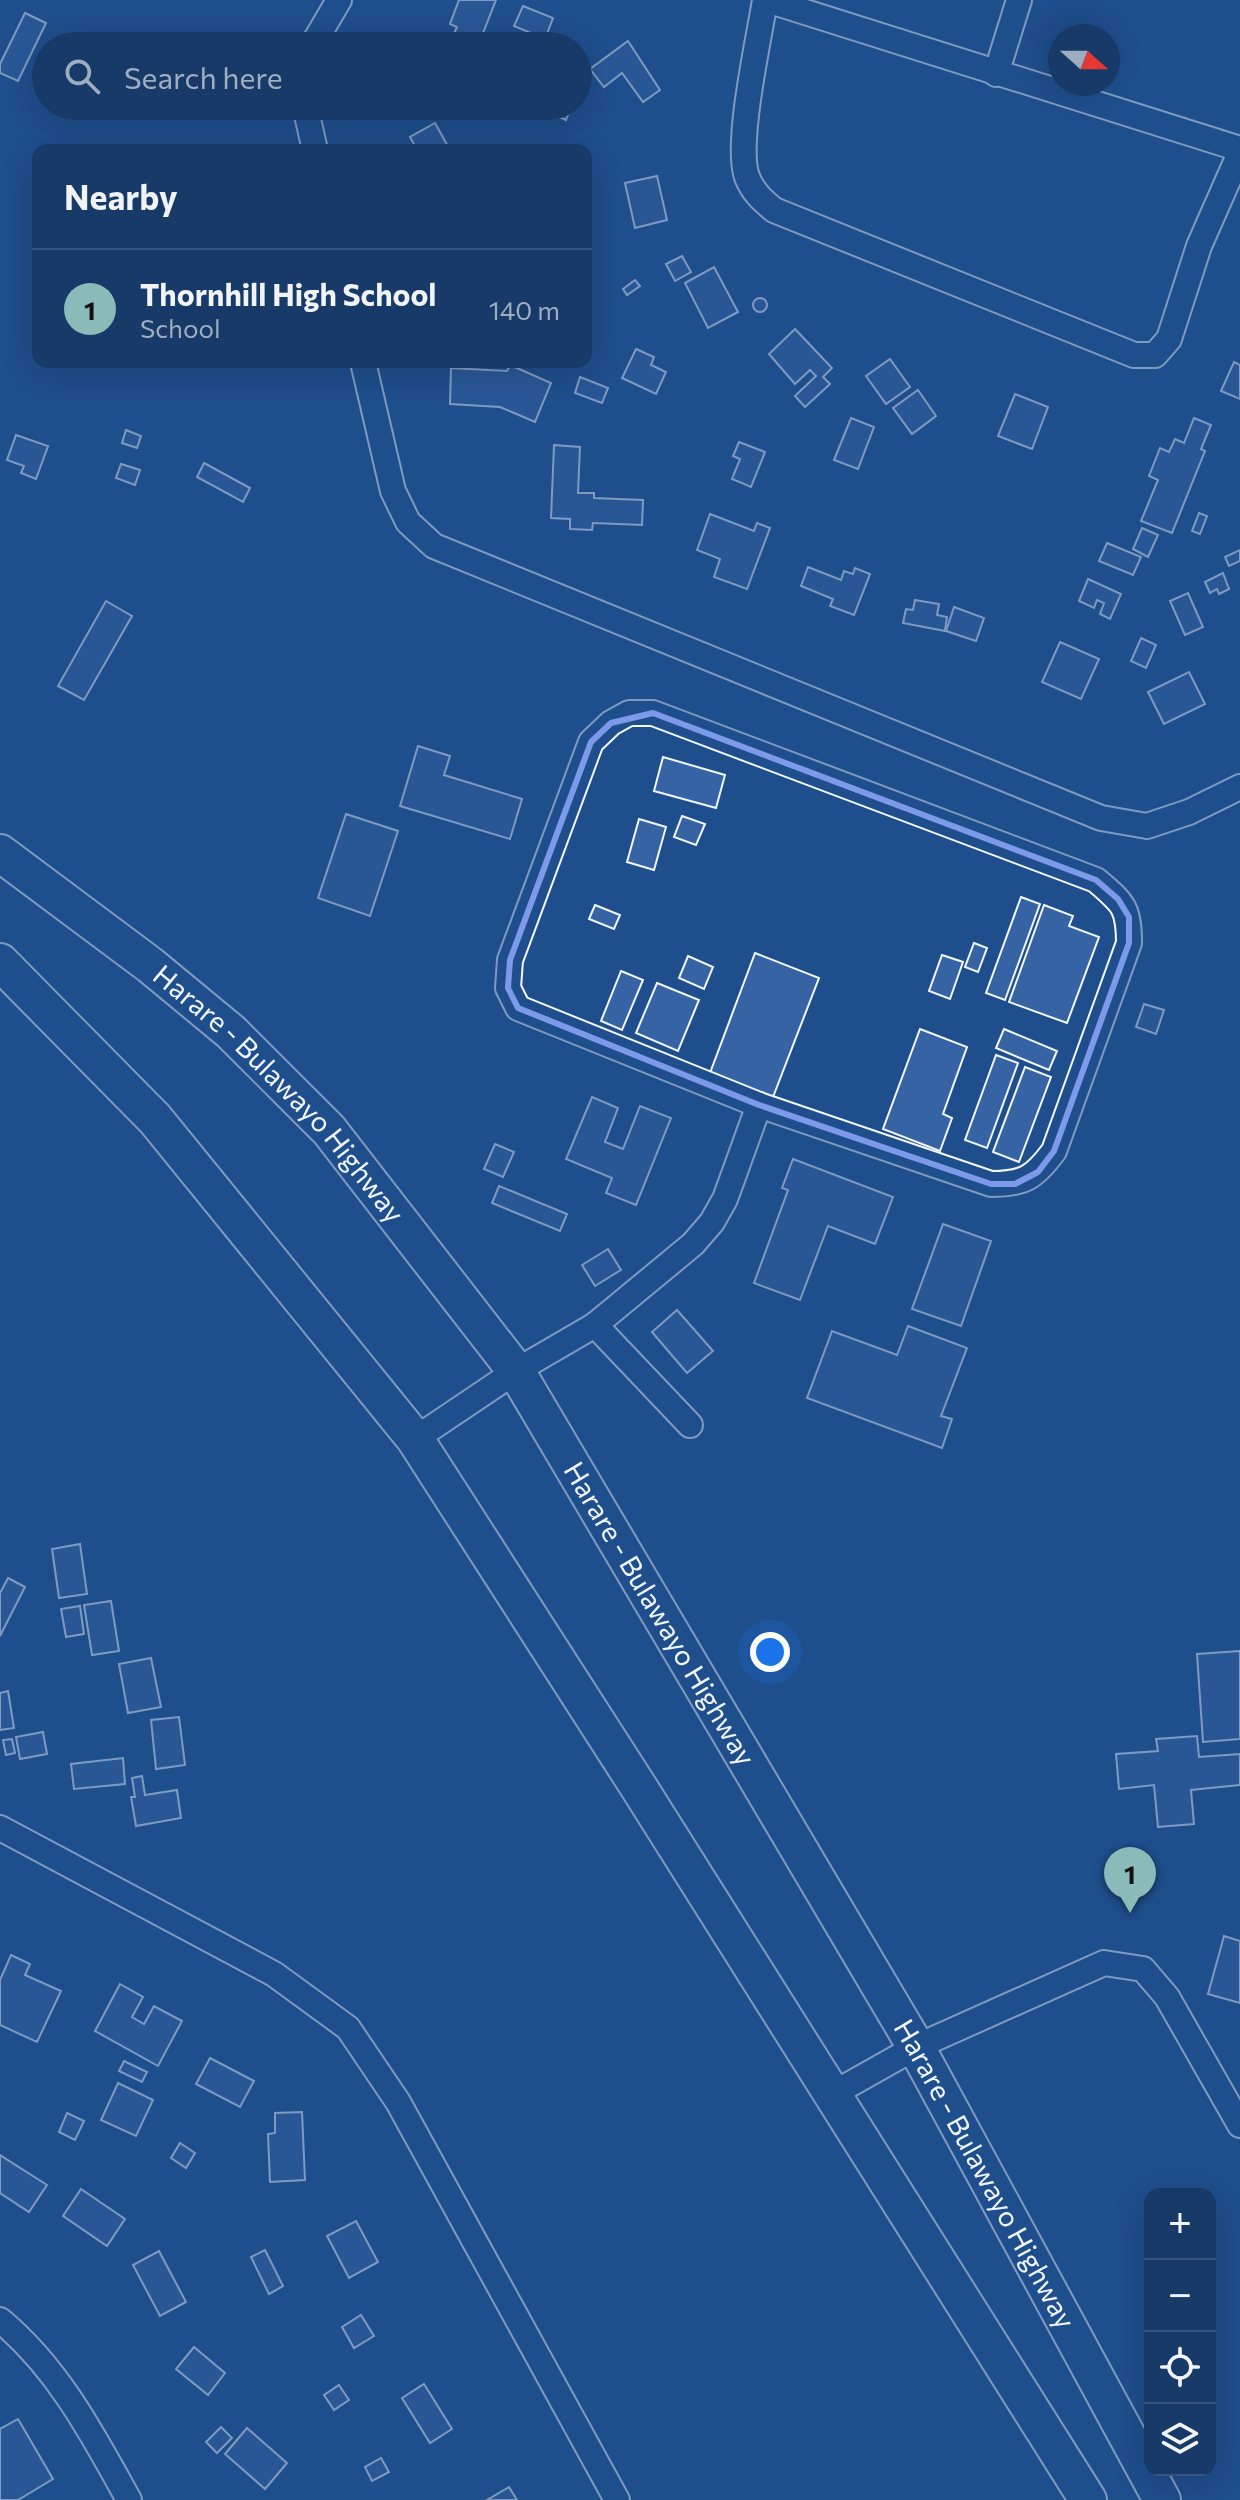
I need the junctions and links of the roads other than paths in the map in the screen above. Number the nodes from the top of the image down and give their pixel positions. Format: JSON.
{"nodes":[{"id":1,"x":339,"y":0,"type":"edge"},
{"id":2,"x":766,"y":0,"type":"edge"},
{"id":3,"x":1019,"y":0,"type":"edge"},
{"id":4,"x":320,"y":32,"type":"edge"},
{"id":5,"x":996,"y":74,"type":"junction"},
{"id":6,"x":308,"y":120,"type":"edge"},
{"id":7,"x":314,"y":144,"type":"edge"},
{"id":8,"x":1240,"y":151,"type":"edge"},
{"id":9,"x":364,"y":368,"type":"edge"},
{"id":10,"x":1240,"y":787,"type":"edge"},
{"id":11,"x":0,"y":853,"type":"edge"},
{"id":12,"x":0,"y":962,"type":"edge"},
{"id":13,"x":759,"y":1105,"type":"junction"},
{"id":14,"x":595,"y":1325,"type":"junction"},
{"id":15,"x":516,"y":1371,"type":"junction"},
{"id":16,"x":690,"y":1425,"type":"dead end"},
{"id":17,"x":415,"y":1439,"type":"junction"},
{"id":18,"x":0,"y":1828,"type":"edge"},
{"id":19,"x":916,"y":2047,"type":"junction"},
{"id":20,"x":831,"y":2095,"type":"junction"},
{"id":21,"x":1240,"y":2125,"type":"edge"},
{"id":22,"x":0,"y":2320,"type":"edge"},
{"id":23,"x":129,"y":2500,"type":"edge"},
{"id":24,"x":617,"y":2500,"type":"edge"},
{"id":25,"x":1088,"y":2500,"type":"edge"},
{"id":26,"x":1162,"y":2500,"type":"edge"}],
"edges":[{"from":1,"to":4,"type":"street"},
{"from":2,"to":5,"type":"street"},
{"from":2,"to":8,"type":"street"},
{"from":3,"to":5,"type":"street"},
{"from":5,"to":8,"type":"street"},
{"from":6,"to":7,"type":"street"},
{"from":9,"to":10,"type":"street"},
{"from":11,"to":15,"type":"highway","name":"Harare - Bulawayo Highway"},
{"from":12,"to":17,"type":"highway"},
{"from":13,"to":13,"type":"street"},
{"from":13,"to":14,"type":"street"},
{"from":14,"to":15,"type":"street"},
{"from":14,"to":16,"type":"street"},
{"from":15,"to":17,"type":"street"},
{"from":15,"to":19,"type":"highway","name":"Harare - Bulawayo Highway"},
{"from":17,"to":20,"type":"highway"},
{"from":18,"to":24,"type":"street"},
{"from":19,"to":20,"type":"street"},
{"from":19,"to":21,"type":"street"},
{"from":19,"to":26,"type":"highway","name":"Harare - Bulawayo Highway"},
{"from":20,"to":25,"type":"highway"},
{"from":22,"to":23,"type":"street"}]}
